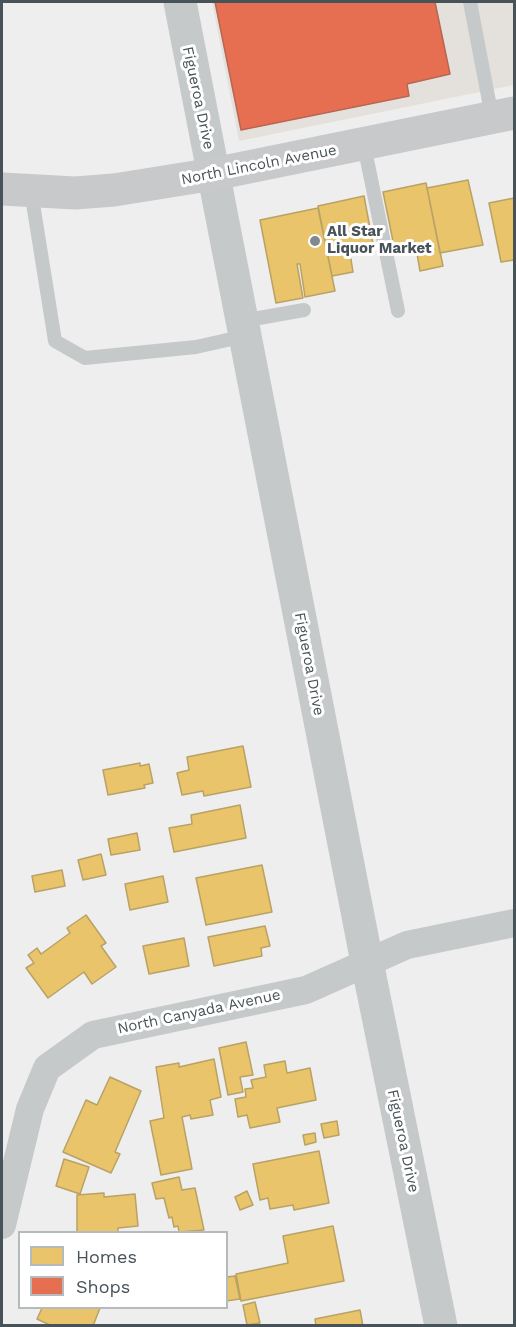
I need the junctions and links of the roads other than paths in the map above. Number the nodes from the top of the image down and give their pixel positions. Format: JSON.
{"nodes":[{"id":1,"x":180,"y":2,"type":"edge"},
{"id":2,"x":470,"y":2,"type":"edge"},
{"id":3,"x":504,"y":116,"type":"edge"},
{"id":4,"x":364,"y":145,"type":"junction"},
{"id":5,"x":214,"y":174,"type":"junction"},
{"id":6,"x":16,"y":190,"type":"edge"},
{"id":7,"x":304,"y":310,"type":"dead end"},
{"id":8,"x":398,"y":310,"type":"dead end"},
{"id":9,"x":244,"y":328,"type":"junction"},
{"id":10,"x":514,"y":923,"type":"edge"},
{"id":11,"x":367,"y":962,"type":"junction"},
{"id":12,"x":2,"y":1225,"type":"edge"},
{"id":13,"x":441,"y":1326,"type":"edge"}],
"edges":[{"from":1,"to":5,"type":"street","name":"Figueroa Drive"},
{"from":2,"to":3,"type":"lane"},
{"from":3,"to":4,"type":"main road","name":"North Lincoln Avenue"},
{"from":4,"to":5,"type":"main road","name":"North Lincoln Avenue"},
{"from":4,"to":8,"type":"lane"},
{"from":5,"to":6,"type":"main road","name":"North Lincoln Avenue"},
{"from":5,"to":9,"type":"street","name":"Figueroa Drive"},
{"from":6,"to":9,"type":"lane"},
{"from":7,"to":9,"type":"lane"},
{"from":9,"to":11,"type":"street","name":"Figueroa Drive"},
{"from":10,"to":11,"type":"street","name":"North Canyada Avenue"},
{"from":11,"to":12,"type":"street","name":"North Canyada Avenue"},
{"from":11,"to":13,"type":"street","name":"Figueroa Drive"}]}
